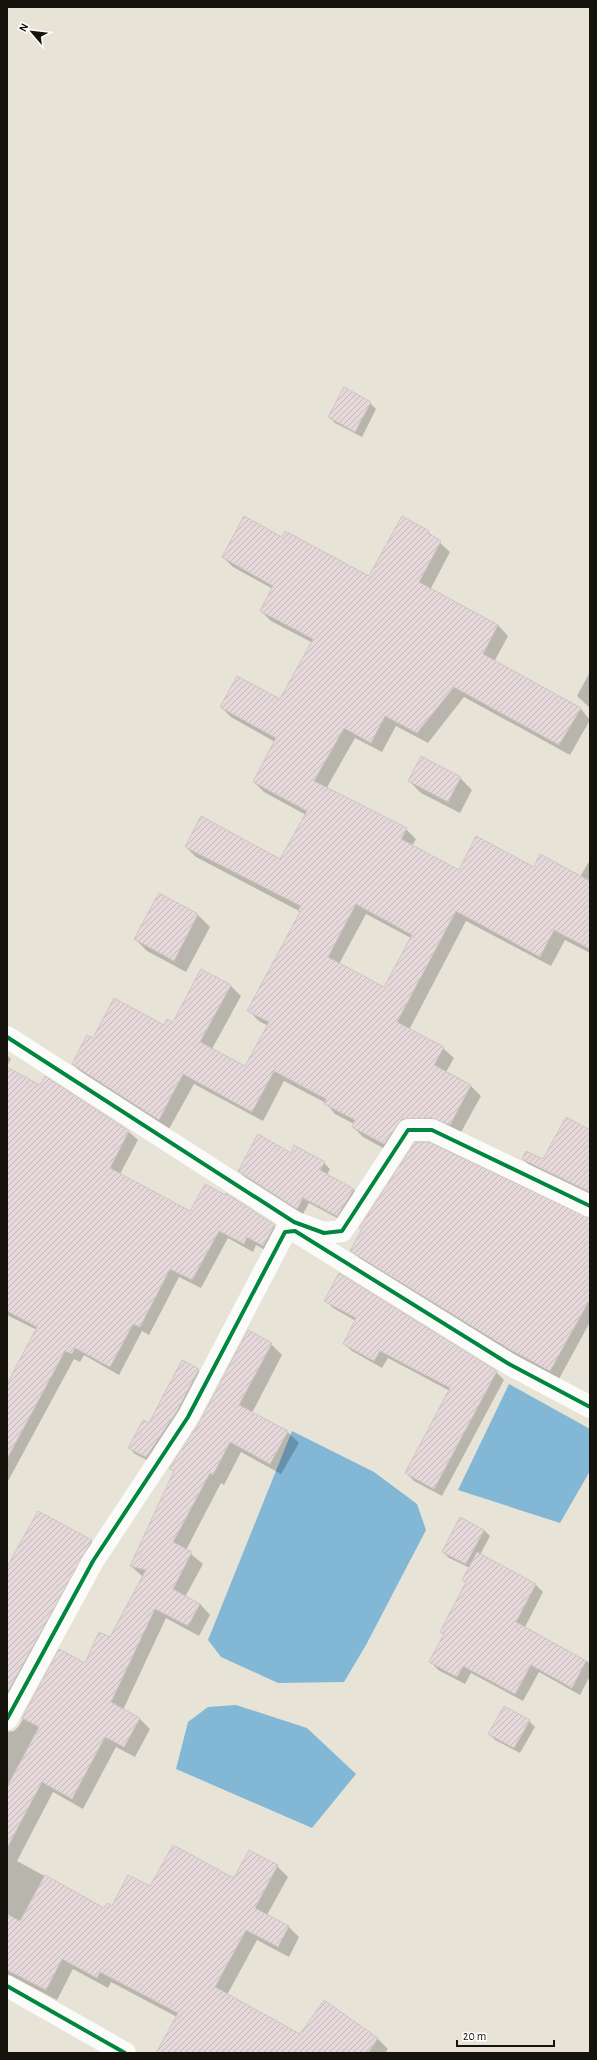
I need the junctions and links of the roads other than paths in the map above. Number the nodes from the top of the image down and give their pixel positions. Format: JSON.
{"nodes":[{"id":1,"x":7,"y":1037,"type":"edge"},
{"id":2,"x":590,"y":1206,"type":"edge"},
{"id":3,"x":590,"y":1407,"type":"edge"},
{"id":4,"x":7,"y":1718,"type":"edge"},
{"id":5,"x":7,"y":1986,"type":"edge"},
{"id":6,"x":126,"y":2053,"type":"edge"}],
"edges":[{"from":1,"to":2,"type":"street"},
{"from":3,"to":4,"type":"street"},
{"from":5,"to":6,"type":"street"}]}
